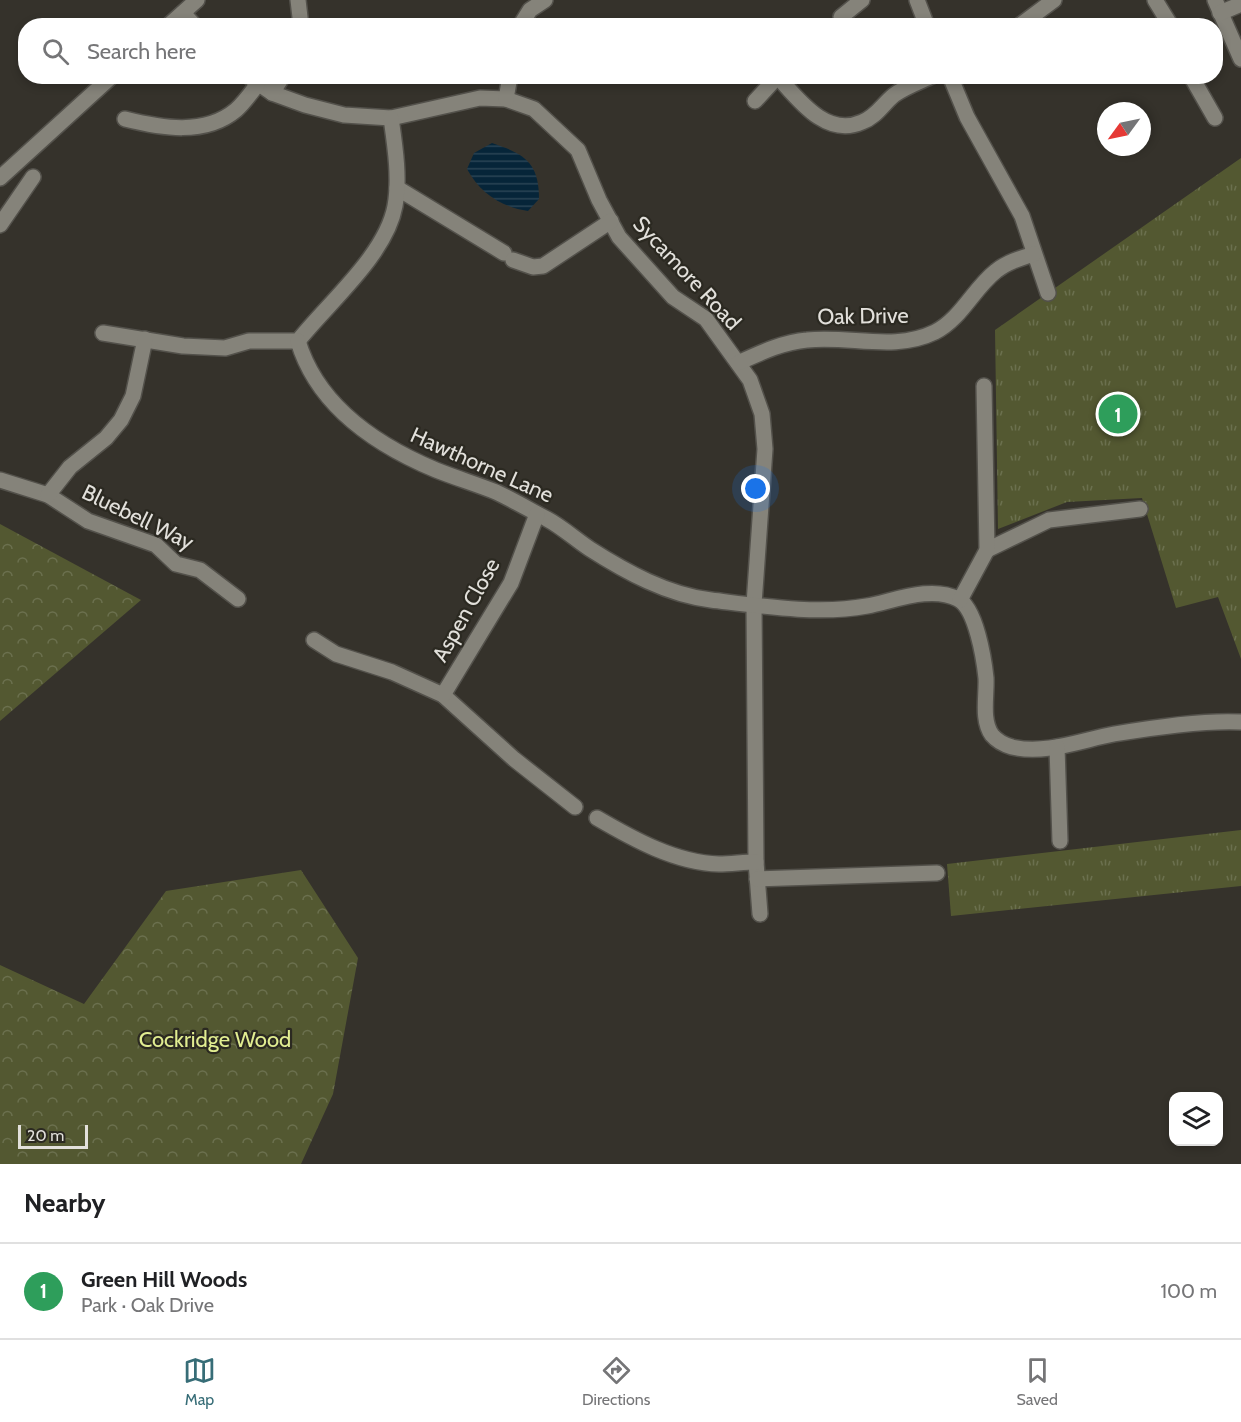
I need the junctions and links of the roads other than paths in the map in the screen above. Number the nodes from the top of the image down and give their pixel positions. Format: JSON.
{"nodes":[{"id":1,"x":197,"y":0,"type":"edge"},
{"id":2,"x":298,"y":0,"type":"edge"},
{"id":3,"x":545,"y":0,"type":"edge"},
{"id":4,"x":862,"y":0,"type":"edge"},
{"id":5,"x":917,"y":0,"type":"edge"},
{"id":6,"x":1054,"y":0,"type":"edge"},
{"id":7,"x":1155,"y":0,"type":"edge"},
{"id":8,"x":1241,"y":4,"type":"edge"},
{"id":9,"x":1218,"y":6,"type":"edge"},
{"id":10,"x":183,"y":12,"type":"junction"},
{"id":11,"x":842,"y":17,"type":"dead end"},
{"id":12,"x":177,"y":18,"type":"edge"},
{"id":13,"x":188,"y":18,"type":"edge"},
{"id":14,"x":300,"y":18,"type":"edge"},
{"id":15,"x":525,"y":18,"type":"edge"},
{"id":16,"x":924,"y":18,"type":"edge"},
{"id":17,"x":1029,"y":18,"type":"edge"},
{"id":18,"x":1166,"y":18,"type":"edge"},
{"id":19,"x":1241,"y":59,"type":"edge"},
{"id":20,"x":103,"y":84,"type":"edge"},
{"id":21,"x":251,"y":84,"type":"edge"},
{"id":22,"x":258,"y":84,"type":"edge"},
{"id":23,"x":278,"y":84,"type":"edge"},
{"id":24,"x":509,"y":84,"type":"edge"},
{"id":25,"x":771,"y":84,"type":"edge"},
{"id":26,"x":785,"y":84,"type":"edge"},
{"id":27,"x":914,"y":84,"type":"edge"},
{"id":28,"x":953,"y":84,"type":"edge"},
{"id":29,"x":1196,"y":84,"type":"edge"},
{"id":30,"x":272,"y":93,"type":"junction"},
{"id":31,"x":506,"y":99,"type":"junction"},
{"id":32,"x":754,"y":101,"type":"dead end"},
{"id":33,"x":392,"y":118,"type":"junction"},
{"id":34,"x":1215,"y":118,"type":"dead end"},
{"id":35,"x":125,"y":119,"type":"dead end"},
{"id":36,"x":33,"y":177,"type":"dead end"},
{"id":37,"x":0,"y":178,"type":"edge"},
{"id":38,"x":397,"y":188,"type":"junction"},
{"id":39,"x":610,"y":221,"type":"junction"},
{"id":40,"x":0,"y":225,"type":"edge"},
{"id":41,"x":1034,"y":254,"type":"junction"},
{"id":42,"x":1048,"y":293,"type":"dead end"},
{"id":43,"x":103,"y":333,"type":"dead end"},
{"id":44,"x":145,"y":339,"type":"junction"},
{"id":45,"x":298,"y":341,"type":"junction"},
{"id":46,"x":738,"y":363,"type":"junction"},
{"id":47,"x":984,"y":386,"type":"dead end"},
{"id":48,"x":0,"y":480,"type":"edge"},
{"id":49,"x":48,"y":495,"type":"junction"},
{"id":50,"x":1140,"y":510,"type":"dead end"},
{"id":51,"x":537,"y":514,"type":"junction"},
{"id":52,"x":987,"y":550,"type":"junction"},
{"id":53,"x":238,"y":600,"type":"dead end"},
{"id":54,"x":960,"y":600,"type":"junction"},
{"id":55,"x":754,"y":604,"type":"junction"},
{"id":56,"x":314,"y":640,"type":"dead end"},
{"id":57,"x":443,"y":695,"type":"junction"},
{"id":58,"x":1241,"y":722,"type":"edge"},
{"id":59,"x":1057,"y":747,"type":"junction"},
{"id":60,"x":575,"y":807,"type":"dead end"},
{"id":61,"x":597,"y":818,"type":"dead end"},
{"id":62,"x":1060,"y":841,"type":"dead end"},
{"id":63,"x":756,"y":862,"type":"junction"},
{"id":64,"x":937,"y":873,"type":"dead end"},
{"id":65,"x":757,"y":879,"type":"junction"},
{"id":66,"x":760,"y":914,"type":"dead end"}],
"edges":[{"from":1,"to":10,"type":"street"},
{"from":2,"to":14,"type":"street"},
{"from":3,"to":15,"type":"street"},
{"from":4,"to":11,"type":"street"},
{"from":5,"to":16,"type":"street"},
{"from":6,"to":17,"type":"street"},
{"from":7,"to":18,"type":"street"},
{"from":8,"to":9,"type":"street"},
{"from":9,"to":19,"type":"street"},
{"from":10,"to":12,"type":"street"},
{"from":10,"to":13,"type":"street"},
{"from":20,"to":37,"type":"street"},
{"from":21,"to":35,"type":"street"},
{"from":22,"to":30,"type":"street","name":"Sycamore Road"},
{"from":23,"to":30,"type":"street"},
{"from":24,"to":31,"type":"street"},
{"from":25,"to":32,"type":"street"},
{"from":26,"to":27,"type":"street"},
{"from":28,"to":41,"type":"street"},
{"from":29,"to":34,"type":"street"},
{"from":30,"to":33,"type":"street","name":"Sycamore Road"},
{"from":31,"to":33,"type":"street","name":"Sycamore Road"},
{"from":31,"to":39,"type":"street","name":"Sycamore Road"},
{"from":33,"to":38,"type":"street"},
{"from":36,"to":40,"type":"street"},
{"from":38,"to":39,"type":"street"},
{"from":38,"to":45,"type":"street"},
{"from":39,"to":46,"type":"street","name":"Sycamore Road"},
{"from":41,"to":42,"type":"street"},
{"from":41,"to":46,"type":"street","name":"Oak Drive"},
{"from":43,"to":44,"type":"street"},
{"from":44,"to":45,"type":"street"},
{"from":44,"to":49,"type":"street","name":"Bluebell Way"},
{"from":45,"to":51,"type":"street","name":"Hawthorne Lane"},
{"from":46,"to":55,"type":"street","name":"Sycamore Road"},
{"from":47,"to":52,"type":"street"},
{"from":48,"to":49,"type":"street","name":"Bluebell Way"},
{"from":49,"to":53,"type":"street","name":"Bluebell Way"},
{"from":50,"to":52,"type":"street"},
{"from":51,"to":55,"type":"street","name":"Hawthorne Lane"},
{"from":51,"to":57,"type":"street","name":"Aspen Close"},
{"from":52,"to":54,"type":"street"},
{"from":54,"to":55,"type":"street","name":"Hawthorne Lane"},
{"from":54,"to":59,"type":"street"},
{"from":55,"to":63,"type":"street","name":"Sycamore Road"},
{"from":56,"to":57,"type":"street","name":"Aspen Close"},
{"from":57,"to":60,"type":"street","name":"Aspen Close"},
{"from":58,"to":59,"type":"street"},
{"from":59,"to":62,"type":"street"},
{"from":61,"to":63,"type":"street"},
{"from":63,"to":65,"type":"street","name":"Sycamore Road"},
{"from":64,"to":65,"type":"street"},
{"from":65,"to":66,"type":"street","name":"Sycamore Road"}]}
